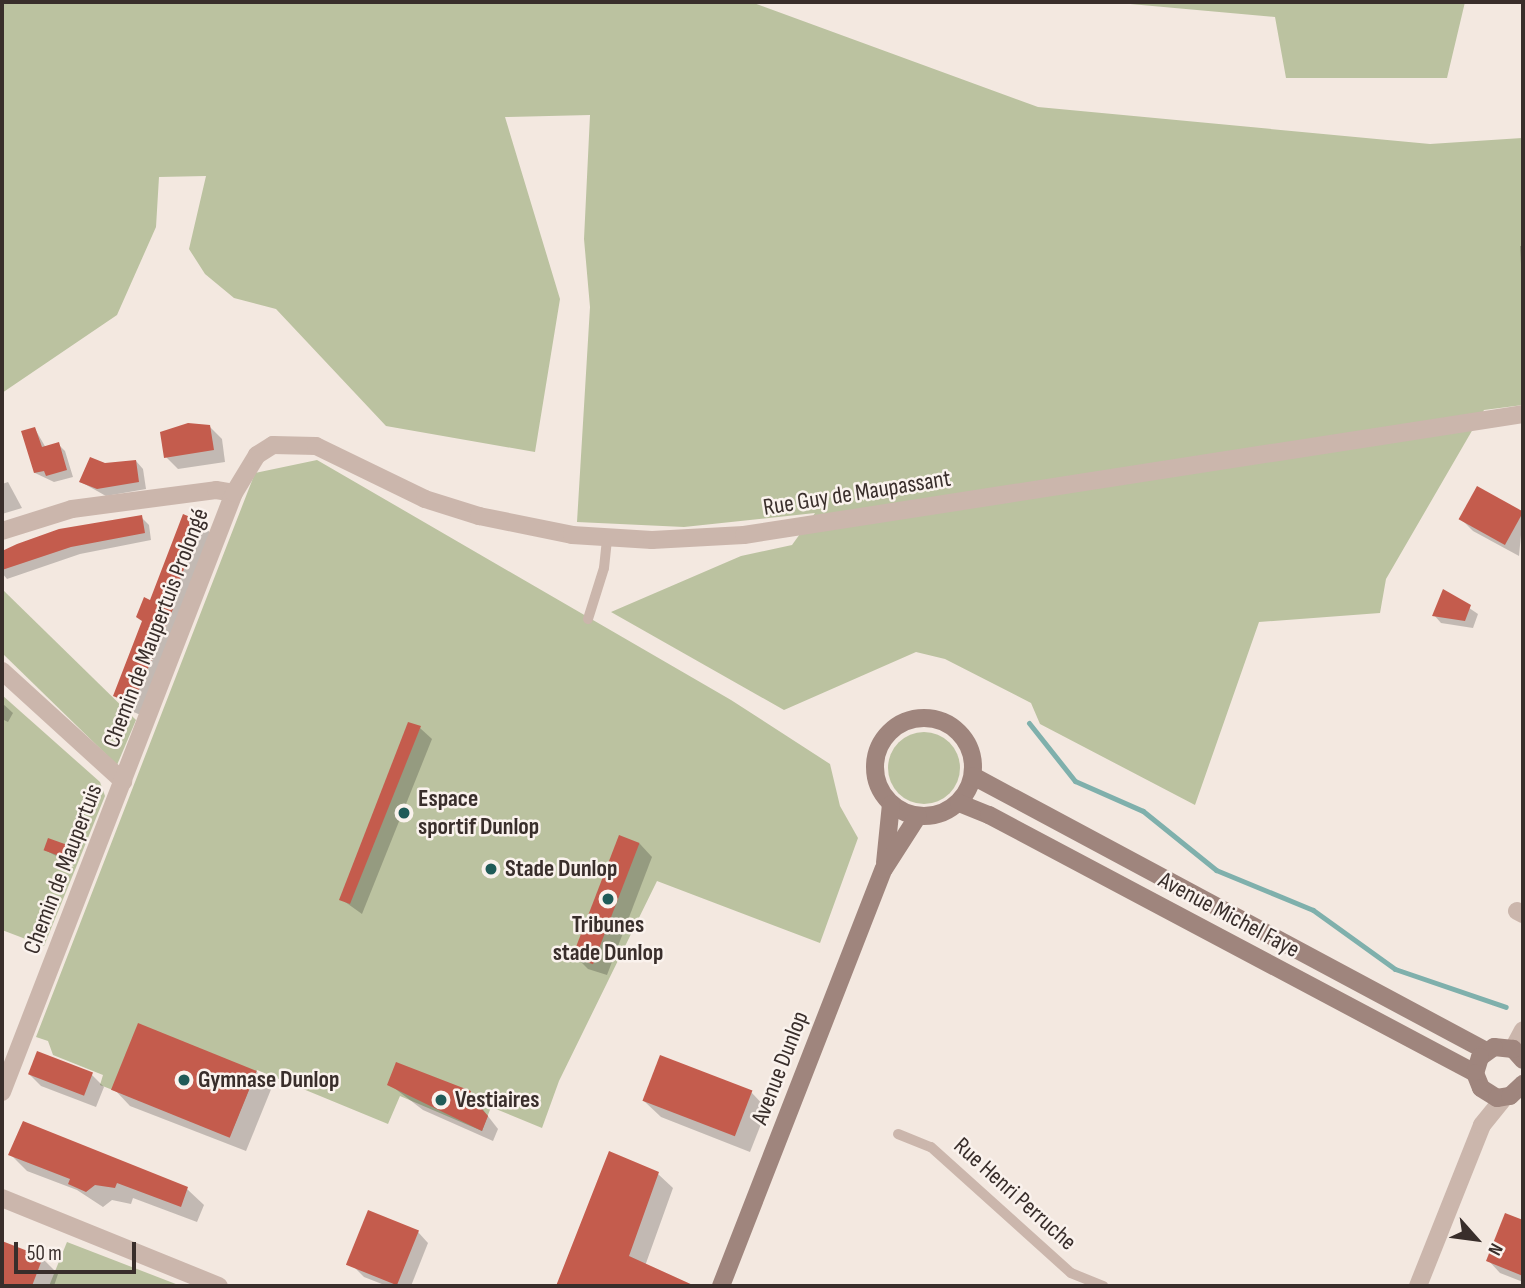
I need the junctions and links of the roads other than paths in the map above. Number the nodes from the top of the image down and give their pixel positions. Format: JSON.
{"nodes":[{"id":1,"x":1523,"y":414,"type":"edge"},
{"id":2,"x":234,"y":493,"type":"junction"},
{"id":3,"x":2,"y":531,"type":"edge"},
{"id":4,"x":607,"y":537,"type":"junction"},
{"id":5,"x":588,"y":619,"type":"dead end"},
{"id":6,"x":2,"y":671,"type":"edge"},
{"id":7,"x":973,"y":776,"type":"junction"},
{"id":8,"x":123,"y":781,"type":"junction"},
{"id":9,"x":959,"y":803,"type":"junction"},
{"id":10,"x":891,"y":804,"type":"junction"},
{"id":11,"x":918,"y":817,"type":"junction"},
{"id":12,"x":884,"y":869,"type":"junction"},
{"id":13,"x":1523,"y":1030,"type":"edge"},
{"id":14,"x":1486,"y":1051,"type":"junction"},
{"id":15,"x":1518,"y":1054,"type":"edge"},
{"id":16,"x":1478,"y":1081,"type":"junction"},
{"id":17,"x":2,"y":1092,"type":"edge"},
{"id":18,"x":1516,"y":1094,"type":"edge"},
{"id":19,"x":1482,"y":1125,"type":"junction"},
{"id":20,"x":898,"y":1134,"type":"dead end"},
{"id":21,"x":2,"y":1198,"type":"edge"},
{"id":22,"x":219,"y":1286,"type":"edge"},
{"id":23,"x":720,"y":1286,"type":"edge"},
{"id":24,"x":1104,"y":1286,"type":"edge"},
{"id":25,"x":1418,"y":1286,"type":"edge"}],
"edges":[{"from":1,"to":4,"type":"street","name":"Rue Guy de Maupassant"},
{"from":2,"to":3,"type":"street"},
{"from":2,"to":4,"type":"street","name":"Rue Guy de Maupassant"},
{"from":2,"to":8,"type":"street","name":"Chemin de Maupertuis Prolongé"},
{"from":4,"to":5,"type":"lane"},
{"from":6,"to":8,"type":"street"},
{"from":7,"to":9,"type":"street"},
{"from":7,"to":10,"type":"street"},
{"from":7,"to":14,"type":"street","name":"Avenue Michel Faye"},
{"from":8,"to":17,"type":"street","name":"Chemin de Maupertuis"},
{"from":9,"to":11,"type":"street"},
{"from":9,"to":16,"type":"street","name":"Avenue Michel Faye"},
{"from":10,"to":11,"type":"street"},
{"from":10,"to":12,"type":"street","name":"Avenue Dunlop"},
{"from":11,"to":12,"type":"street","name":"Avenue Dunlop"},
{"from":12,"to":23,"type":"street","name":"Avenue Dunlop"},
{"from":13,"to":15,"type":"street"},
{"from":14,"to":15,"type":"street"},
{"from":14,"to":16,"type":"street"},
{"from":16,"to":18,"type":"street","name":"Avenue Michel Faye"},
{"from":16,"to":19,"type":"street"},
{"from":18,"to":19,"type":"street"},
{"from":19,"to":25,"type":"street"},
{"from":20,"to":24,"type":"lane","name":"Rue Henri Perruche"},
{"from":21,"to":22,"type":"street"}]}
